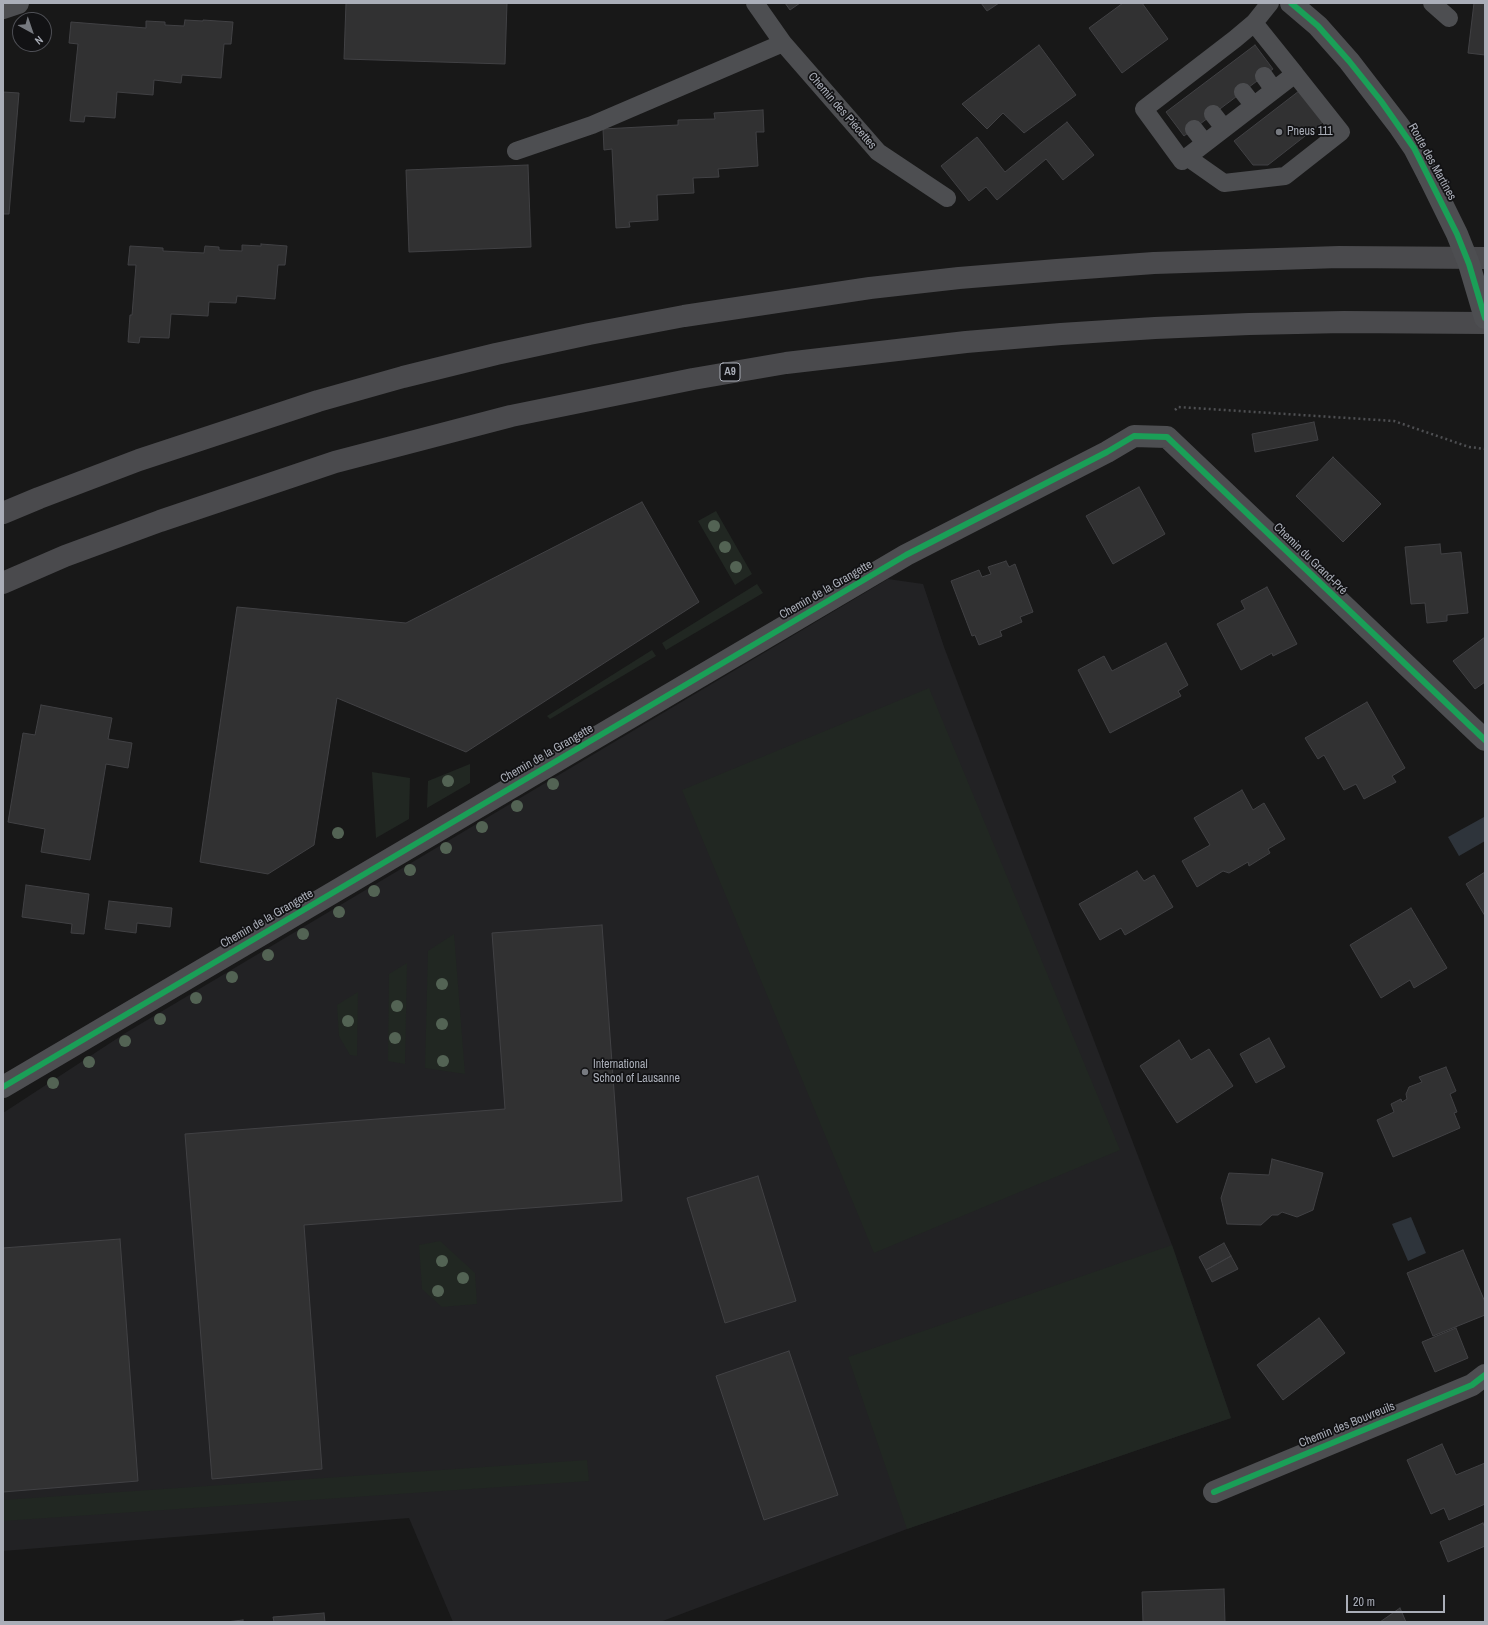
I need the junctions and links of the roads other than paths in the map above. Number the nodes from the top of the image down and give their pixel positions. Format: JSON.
{"nodes":[{"id":1,"x":18,"y":3,"type":"edge"},
{"id":2,"x":755,"y":3,"type":"edge"},
{"id":3,"x":1270,"y":3,"type":"edge"},
{"id":4,"x":1291,"y":3,"type":"edge"},
{"id":5,"x":1432,"y":3,"type":"edge"},
{"id":6,"x":3,"y":8,"type":"edge"},
{"id":7,"x":1449,"y":18,"type":"dead end"},
{"id":8,"x":1254,"y":23,"type":"junction"},
{"id":9,"x":782,"y":43,"type":"junction"},
{"id":10,"x":1294,"y":74,"type":"junction"},
{"id":11,"x":1213,"y":114,"type":"dead end"},
{"id":12,"x":1224,"y":128,"type":"junction"},
{"id":13,"x":516,"y":151,"type":"dead end"},
{"id":14,"x":1187,"y":157,"type":"junction"},
{"id":15,"x":947,"y":198,"type":"dead end"},
{"id":16,"x":1485,"y":258,"type":"edge"},
{"id":17,"x":1485,"y":318,"type":"edge"},
{"id":18,"x":1485,"y":323,"type":"edge"},
{"id":19,"x":1107,"y":452,"type":"joint"},
{"id":20,"x":3,"y":513,"type":"edge"},
{"id":21,"x":3,"y":583,"type":"edge"},
{"id":22,"x":1485,"y":740,"type":"edge"},
{"id":23,"x":3,"y":1087,"type":"edge"},
{"id":24,"x":1485,"y":1375,"type":"edge"},
{"id":25,"x":1214,"y":1492,"type":"dead end"}],
"edges":[{"from":1,"to":6,"type":"street"},
{"from":2,"to":9,"type":"lane","name":"Chemin des Piécettes"},
{"from":3,"to":8,"type":"lane"},
{"from":4,"to":17,"type":"street","name":"Route des Martines","bridge":true},
{"from":5,"to":7,"type":"lane"},
{"from":8,"to":10,"type":"lane"},
{"from":8,"to":14,"type":"lane"},
{"from":9,"to":13,"type":"lane"},
{"from":9,"to":15,"type":"lane","name":"Chemin des Piécettes"},
{"from":10,"to":12,"type":"lane"},
{"from":10,"to":14,"type":"lane"},
{"from":11,"to":12,"type":"lane"},
{"from":12,"to":14,"type":"lane"},
{"from":16,"to":20,"type":"highway"},
{"from":18,"to":21,"type":"highway","number":"A9"},
{"from":19,"to":22,"type":"street","name":"Chemin du Grand-Pré"},
{"from":19,"to":23,"type":"street","name":"Chemin de la Grangette"},
{"from":24,"to":25,"type":"street","name":"Chemin des Bouvreuils"}]}
